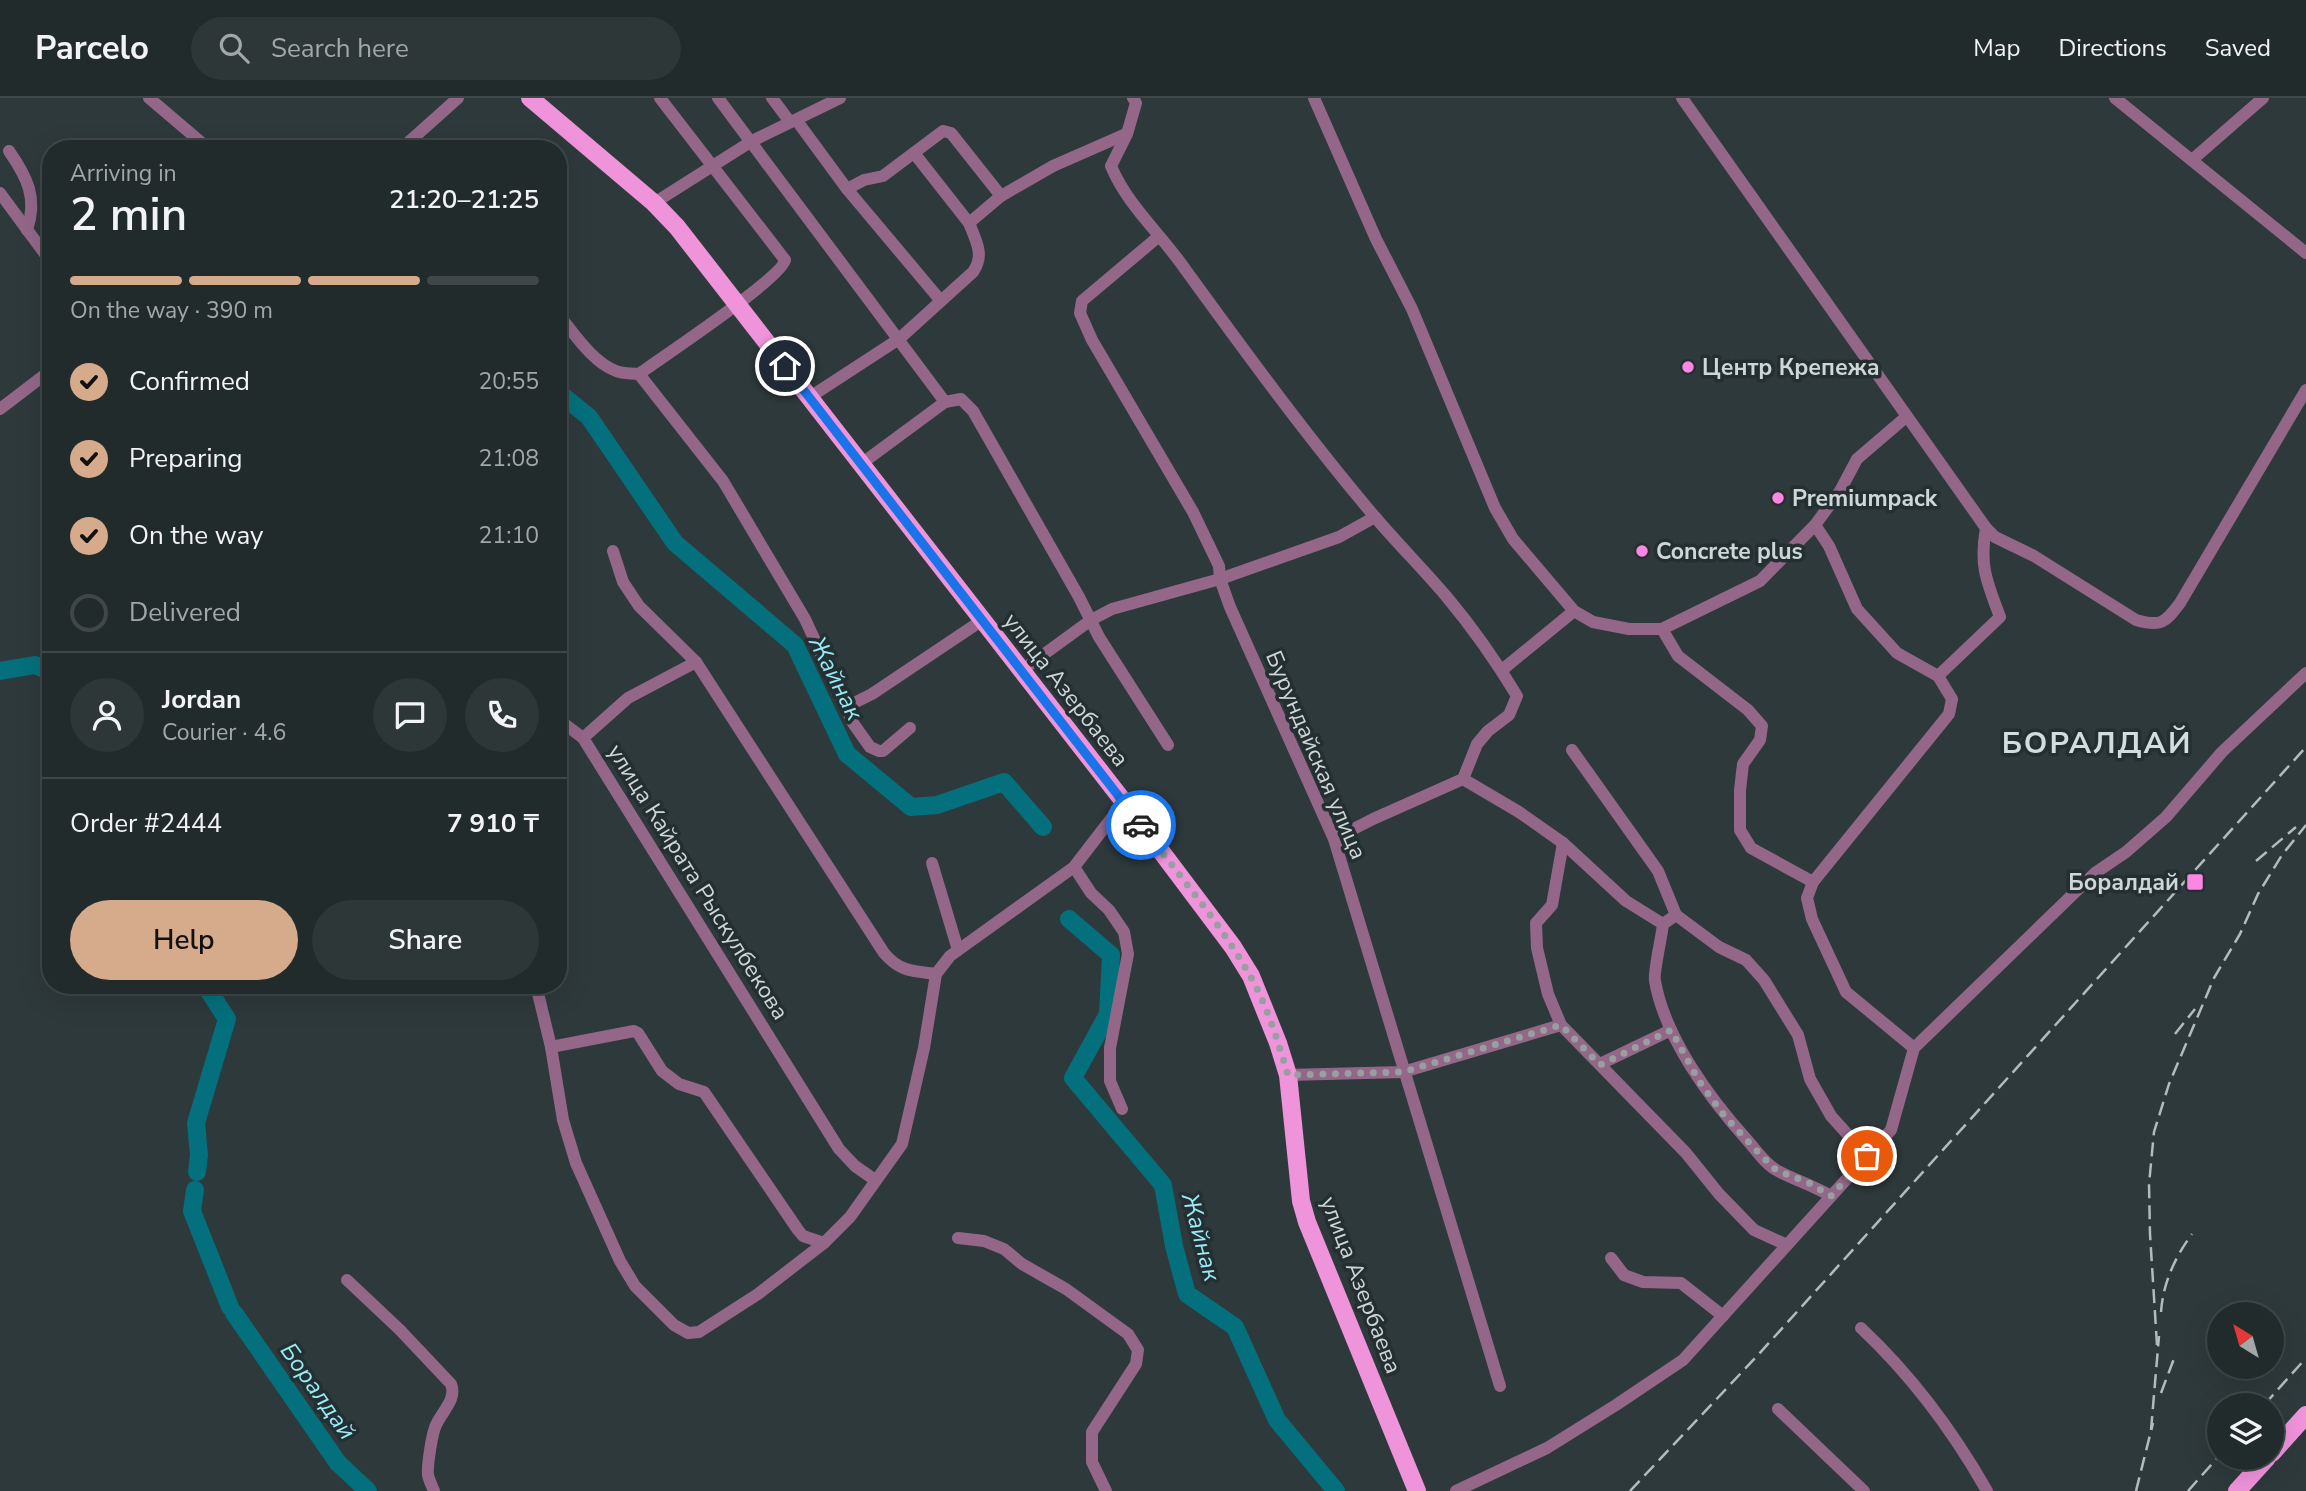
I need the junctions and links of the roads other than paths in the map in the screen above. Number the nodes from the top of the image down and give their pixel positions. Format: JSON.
{"nodes":[{"id":1,"x":149,"y":98,"type":"edge"},
{"id":2,"x":458,"y":98,"type":"edge"},
{"id":3,"x":530,"y":98,"type":"edge"},
{"id":4,"x":660,"y":98,"type":"edge"},
{"id":5,"x":718,"y":98,"type":"edge"},
{"id":6,"x":772,"y":98,"type":"edge"},
{"id":7,"x":840,"y":98,"type":"edge"},
{"id":8,"x":1314,"y":98,"type":"edge"},
{"id":9,"x":1682,"y":98,"type":"edge"},
{"id":10,"x":2115,"y":98,"type":"edge"},
{"id":11,"x":2263,"y":98,"type":"edge"},
{"id":12,"x":1139,"y":100,"type":"edge"},
{"id":13,"x":794,"y":121,"type":"junction"},
{"id":14,"x":1127,"y":134,"type":"junction"},
{"id":15,"x":198,"y":140,"type":"edge"},
{"id":16,"x":411,"y":140,"type":"edge"},
{"id":17,"x":752,"y":141,"type":"junction"},
{"id":18,"x":9,"y":151,"type":"dead end"},
{"id":19,"x":914,"y":153,"type":"junction"},
{"id":20,"x":2192,"y":160,"type":"junction"},
{"id":21,"x":712,"y":166,"type":"junction"},
{"id":22,"x":848,"y":189,"type":"junction"},
{"id":23,"x":0,"y":193,"type":"edge"},
{"id":24,"x":1001,"y":196,"type":"junction"},
{"id":25,"x":654,"y":203,"type":"junction"},
{"id":26,"x":969,"y":223,"type":"junction"},
{"id":27,"x":27,"y":230,"type":"junction"},
{"id":28,"x":1158,"y":237,"type":"junction"},
{"id":29,"x":42,"y":250,"type":"edge"},
{"id":30,"x":2306,"y":253,"type":"edge"},
{"id":31,"x":942,"y":302,"type":"junction"},
{"id":32,"x":737,"y":304,"type":"junction"},
{"id":33,"x":567,"y":325,"type":"edge"},
{"id":34,"x":899,"y":339,"type":"junction"},
{"id":35,"x":639,"y":374,"type":"junction"},
{"id":36,"x":42,"y":377,"type":"edge"},
{"id":37,"x":2306,"y":390,"type":"edge"},
{"id":38,"x":810,"y":397,"type":"junction"},
{"id":39,"x":945,"y":402,"type":"junction"},
{"id":40,"x":0,"y":409,"type":"edge"},
{"id":41,"x":1906,"y":417,"type":"junction"},
{"id":42,"x":861,"y":464,"type":"junction"},
{"id":43,"x":1375,"y":517,"type":"junction"},
{"id":44,"x":1815,"y":525,"type":"junction"},
{"id":45,"x":1986,"y":528,"type":"junction"},
{"id":46,"x":613,"y":551,"type":"dead end"},
{"id":47,"x":1220,"y":579,"type":"junction"},
{"id":48,"x":1574,"y":611,"type":"junction"},
{"id":49,"x":1091,"y":620,"type":"junction"},
{"id":50,"x":981,"y":621,"type":"junction"},
{"id":51,"x":1662,"y":629,"type":"junction"},
{"id":52,"x":696,"y":662,"type":"junction"},
{"id":53,"x":1502,"y":670,"type":"junction"},
{"id":54,"x":1021,"y":671,"type":"junction"},
{"id":55,"x":2306,"y":673,"type":"edge"},
{"id":56,"x":1938,"y":676,"type":"junction"},
{"id":57,"x":846,"y":707,"type":"junction"},
{"id":58,"x":567,"y":726,"type":"edge"},
{"id":59,"x":909,"y":728,"type":"dead end"},
{"id":60,"x":583,"y":738,"type":"junction"},
{"id":61,"x":1168,"y":745,"type":"dead end"},
{"id":62,"x":1572,"y":750,"type":"dead end"},
{"id":63,"x":1463,"y":779,"type":"junction"},
{"id":64,"x":1124,"y":802,"type":"junction"},
{"id":65,"x":1334,"y":839,"type":"junction"},
{"id":66,"x":1563,"y":844,"type":"junction"},
{"id":67,"x":932,"y":863,"type":"dead end"},
{"id":68,"x":1074,"y":867,"type":"junction"},
{"id":69,"x":1813,"y":882,"type":"junction"},
{"id":70,"x":1676,"y":915,"type":"junction"},
{"id":71,"x":1663,"y":924,"type":"junction"},
{"id":72,"x":958,"y":950,"type":"junction"},
{"id":73,"x":936,"y":975,"type":"junction"},
{"id":74,"x":538,"y":994,"type":"edge"},
{"id":75,"x":1561,"y":1025,"type":"junction"},
{"id":76,"x":1671,"y":1030,"type":"junction"},
{"id":77,"x":551,"y":1047,"type":"junction"},
{"id":78,"x":1913,"y":1048,"type":"junction"},
{"id":79,"x":1600,"y":1065,"type":"junction"},
{"id":80,"x":1403,"y":1072,"type":"junction"},
{"id":81,"x":1288,"y":1075,"type":"junction"},
{"id":82,"x":1122,"y":1110,"type":"dead end"},
{"id":83,"x":1867,"y":1156,"type":"junction"},
{"id":84,"x":875,"y":1180,"type":"junction"},
{"id":85,"x":1831,"y":1196,"type":"junction"},
{"id":86,"x":958,"y":1238,"type":"dead end"},
{"id":87,"x":824,"y":1243,"type":"junction"},
{"id":88,"x":1787,"y":1245,"type":"junction"},
{"id":89,"x":1611,"y":1258,"type":"dead end"},
{"id":90,"x":347,"y":1280,"type":"dead end"},
{"id":91,"x":1723,"y":1316,"type":"junction"},
{"id":92,"x":1861,"y":1328,"type":"dead end"},
{"id":93,"x":1500,"y":1386,"type":"dead end"},
{"id":94,"x":1778,"y":1409,"type":"dead end"},
{"id":95,"x":2306,"y":1415,"type":"edge"},
{"id":96,"x":2284,"y":1440,"type":"edge"},
{"id":97,"x":2256,"y":1470,"type":"edge"},
{"id":98,"x":434,"y":1491,"type":"edge"},
{"id":99,"x":1106,"y":1491,"type":"edge"},
{"id":100,"x":1417,"y":1491,"type":"edge"},
{"id":101,"x":1456,"y":1491,"type":"edge"},
{"id":102,"x":1864,"y":1491,"type":"edge"},
{"id":103,"x":1987,"y":1491,"type":"edge"},
{"id":104,"x":2236,"y":1491,"type":"edge"}],
"edges":[{"from":1,"to":15,"type":"street"},
{"from":2,"to":16,"type":"street"},
{"from":3,"to":25,"type":"main road","name":"улица Азербаева"},
{"from":4,"to":21,"type":"street"},
{"from":5,"to":17,"type":"street"},
{"from":6,"to":13,"type":"street"},
{"from":7,"to":13,"type":"street"},
{"from":8,"to":48,"type":"street"},
{"from":9,"to":41,"type":"street"},
{"from":10,"to":20,"type":"street"},
{"from":11,"to":20,"type":"street"},
{"from":12,"to":14,"type":"street"},
{"from":13,"to":17,"type":"street"},
{"from":13,"to":22,"type":"street"},
{"from":14,"to":24,"type":"street"},
{"from":14,"to":28,"type":"street"},
{"from":17,"to":21,"type":"street"},
{"from":17,"to":34,"type":"street"},
{"from":18,"to":27,"type":"street"},
{"from":19,"to":22,"type":"street"},
{"from":19,"to":24,"type":"street"},
{"from":19,"to":26,"type":"street"},
{"from":20,"to":30,"type":"street"},
{"from":21,"to":25,"type":"street"},
{"from":21,"to":32,"type":"street"},
{"from":22,"to":31,"type":"street"},
{"from":23,"to":27,"type":"street"},
{"from":24,"to":26,"type":"street"},
{"from":25,"to":32,"type":"main road","name":"улица Азербаева"},
{"from":26,"to":31,"type":"street"},
{"from":27,"to":29,"type":"street"},
{"from":28,"to":43,"type":"street"},
{"from":28,"to":47,"type":"street","name":"Бурундайская улица"},
{"from":31,"to":34,"type":"street"},
{"from":32,"to":35,"type":"street"},
{"from":32,"to":38,"type":"main road","name":"улица Азербаева"},
{"from":33,"to":35,"type":"street"},
{"from":34,"to":38,"type":"street"},
{"from":34,"to":39,"type":"street"},
{"from":35,"to":57,"type":"street"},
{"from":36,"to":40,"type":"street"},
{"from":37,"to":45,"type":"street"},
{"from":38,"to":42,"type":"main road","name":"улица Азербаева"},
{"from":39,"to":42,"type":"street"},
{"from":39,"to":49,"type":"street"},
{"from":41,"to":44,"type":"street"},
{"from":41,"to":45,"type":"street"},
{"from":42,"to":50,"type":"main road","name":"улица Азербаева"},
{"from":43,"to":47,"type":"street"},
{"from":43,"to":53,"type":"street"},
{"from":44,"to":51,"type":"street"},
{"from":44,"to":56,"type":"street"},
{"from":45,"to":56,"type":"street"},
{"from":46,"to":52,"type":"street"},
{"from":47,"to":49,"type":"street"},
{"from":47,"to":65,"type":"street","name":"Бурундайская улица"},
{"from":48,"to":51,"type":"street"},
{"from":48,"to":53,"type":"street"},
{"from":49,"to":54,"type":"street"},
{"from":49,"to":61,"type":"street"},
{"from":50,"to":54,"type":"main road","name":"улица Азербаева"},
{"from":50,"to":57,"type":"street"},
{"from":51,"to":69,"type":"street"},
{"from":52,"to":60,"type":"street","name":"улица Кайрата Рыскулбекова"},
{"from":52,"to":73,"type":"street"},
{"from":53,"to":63,"type":"street"},
{"from":54,"to":64,"type":"main road","name":"улица Азербаева"},
{"from":55,"to":78,"type":"street"},
{"from":56,"to":69,"type":"street"},
{"from":57,"to":59,"type":"street"},
{"from":58,"to":60,"type":"street"},
{"from":60,"to":84,"type":"street","name":"улица Кайрата Рыскулбекова"},
{"from":62,"to":70,"type":"street"},
{"from":63,"to":65,"type":"street"},
{"from":63,"to":66,"type":"street"},
{"from":64,"to":68,"type":"street"},
{"from":64,"to":81,"type":"main road","name":"улица Азербаева"},
{"from":65,"to":80,"type":"street","name":"Бурундайская улица"},
{"from":66,"to":71,"type":"street"},
{"from":66,"to":75,"type":"street"},
{"from":67,"to":72,"type":"street"},
{"from":68,"to":72,"type":"street"},
{"from":68,"to":82,"type":"street"},
{"from":69,"to":78,"type":"street"},
{"from":70,"to":71,"type":"street"},
{"from":70,"to":83,"type":"street"},
{"from":71,"to":76,"type":"street"},
{"from":72,"to":73,"type":"street"},
{"from":73,"to":84,"type":"street"},
{"from":74,"to":77,"type":"street"},
{"from":75,"to":79,"type":"street"},
{"from":75,"to":80,"type":"street"},
{"from":76,"to":79,"type":"street"},
{"from":76,"to":85,"type":"street"},
{"from":77,"to":87,"type":"street"},
{"from":77,"to":87,"type":"street"},
{"from":78,"to":83,"type":"street"},
{"from":79,"to":88,"type":"street"},
{"from":80,"to":81,"type":"street"},
{"from":80,"to":93,"type":"street","name":"Бурундайская улица"},
{"from":81,"to":100,"type":"main road","name":"улица Азербаева"},
{"from":83,"to":85,"type":"street"},
{"from":84,"to":87,"type":"street"},
{"from":85,"to":88,"type":"street"},
{"from":86,"to":99,"type":"street"},
{"from":88,"to":91,"type":"street"},
{"from":89,"to":91,"type":"street"},
{"from":90,"to":98,"type":"street"},
{"from":91,"to":101,"type":"street"},
{"from":92,"to":103,"type":"street"},
{"from":94,"to":102,"type":"street"},
{"from":95,"to":96,"type":"main road"},
{"from":97,"to":104,"type":"main road"}]}
